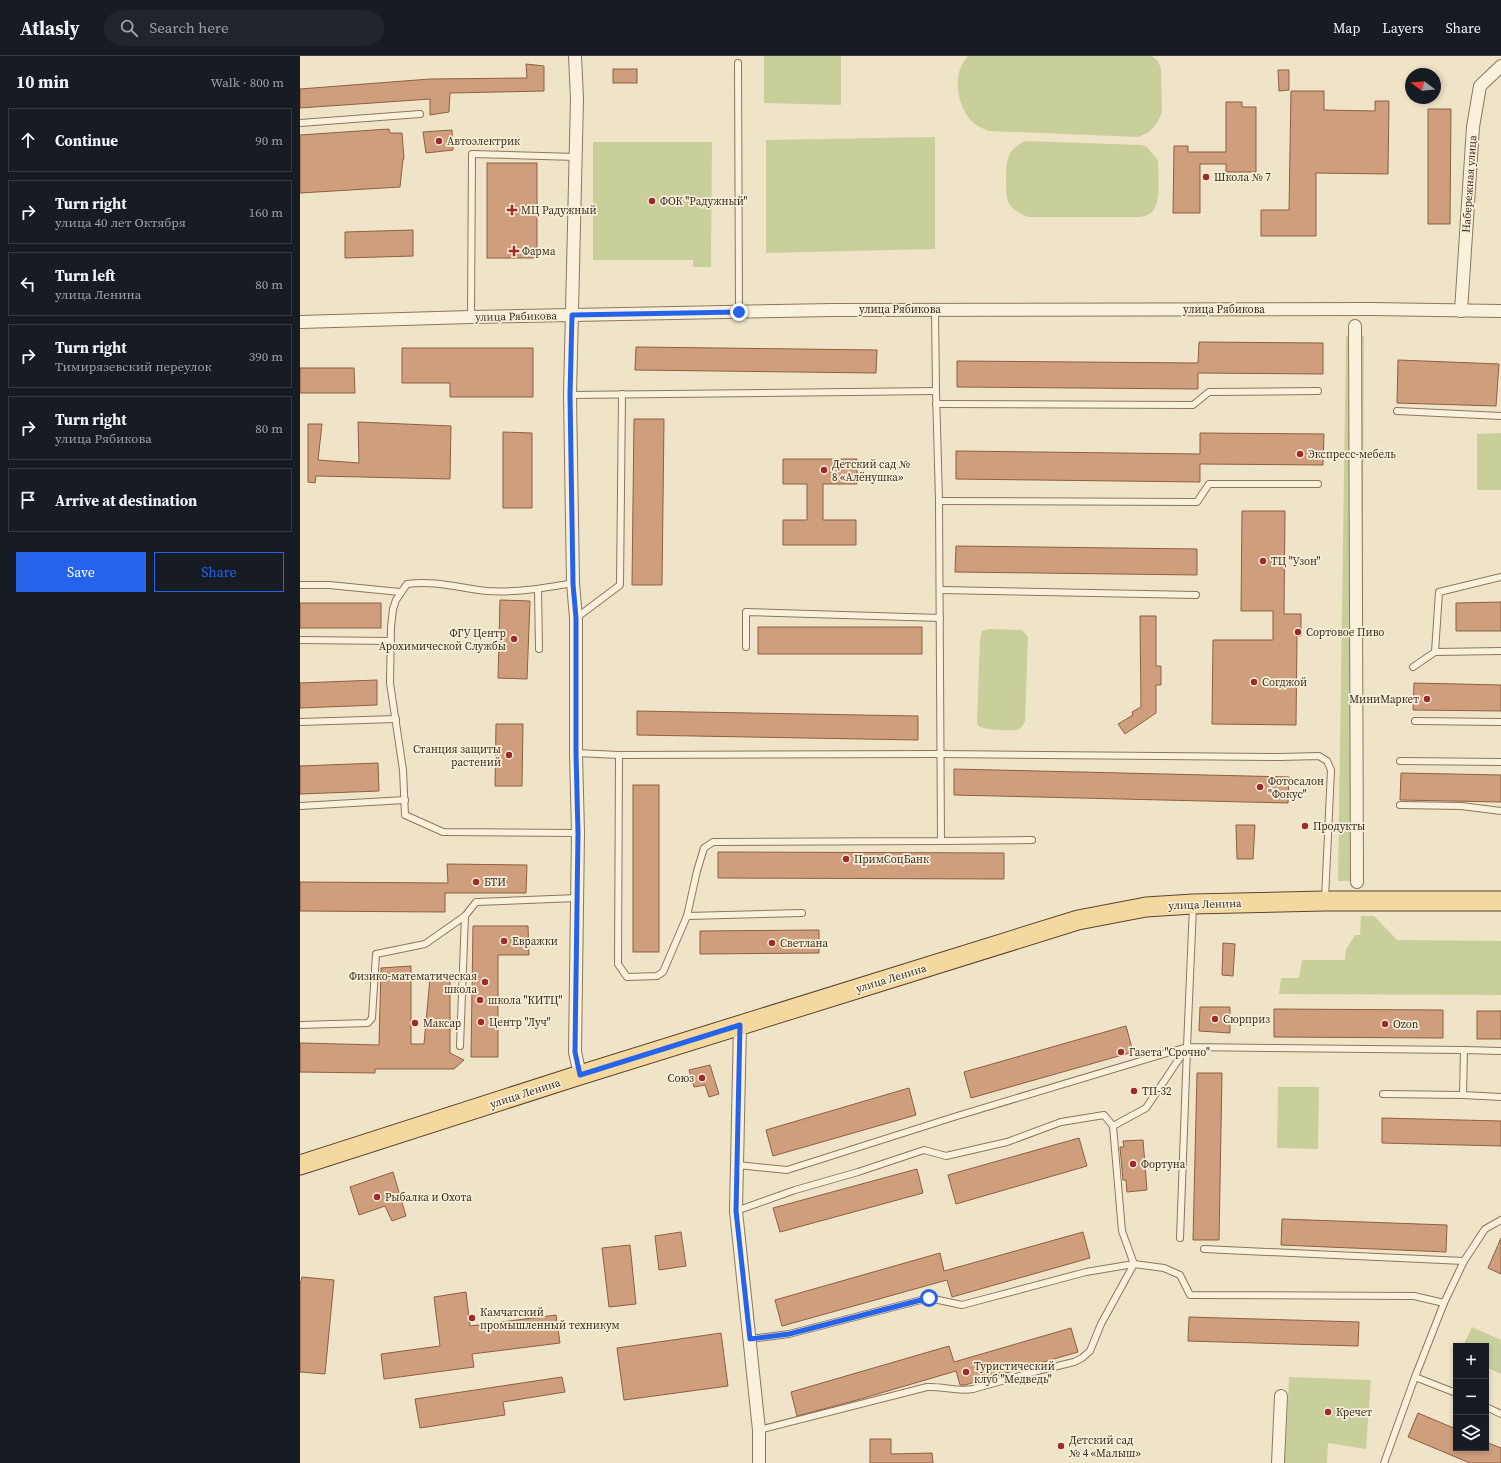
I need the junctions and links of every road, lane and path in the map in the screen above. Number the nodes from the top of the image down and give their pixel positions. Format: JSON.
{"nodes":[{"id":1,"x":575,"y":56,"type":"edge"},
{"id":2,"x":738,"y":63,"type":"dead end"},
{"id":3,"x":1501,"y":66,"type":"edge"},
{"id":4,"x":420,"y":114,"type":"dead end"},
{"id":5,"x":300,"y":123,"type":"edge"},
{"id":6,"x":576,"y":158,"type":"junction"},
{"id":7,"x":936,"y":309,"type":"junction"},
{"id":8,"x":1462,"y":311,"type":"junction"},
{"id":9,"x":1501,"y":311,"type":"edge"},
{"id":10,"x":739,"y":312,"type":"junction"},
{"id":11,"x":572,"y":315,"type":"junction"},
{"id":12,"x":471,"y":316,"type":"junction"},
{"id":13,"x":300,"y":322,"type":"edge"},
{"id":14,"x":1355,"y":326,"type":"dead end"},
{"id":15,"x":936,"y":391,"type":"junction"},
{"id":16,"x":1318,"y":391,"type":"dead end"},
{"id":17,"x":622,"y":394,"type":"junction"},
{"id":18,"x":570,"y":395,"type":"junction"},
{"id":19,"x":936,"y":404,"type":"junction"},
{"id":20,"x":1397,"y":411,"type":"dead end"},
{"id":21,"x":1501,"y":416,"type":"edge"},
{"id":22,"x":1318,"y":484,"type":"dead end"},
{"id":23,"x":939,"y":500,"type":"junction"},
{"id":24,"x":1501,"y":577,"type":"edge"},
{"id":25,"x":573,"y":584,"type":"junction"},
{"id":26,"x":300,"y":585,"type":"edge"},
{"id":27,"x":538,"y":590,"type":"junction"},
{"id":28,"x":940,"y":590,"type":"junction"},
{"id":29,"x":400,"y":592,"type":"junction"},
{"id":30,"x":1196,"y":595,"type":"dead end"},
{"id":31,"x":576,"y":618,"type":"junction"},
{"id":32,"x":940,"y":618,"type":"junction"},
{"id":33,"x":300,"y":640,"type":"edge"},
{"id":34,"x":391,"y":641,"type":"junction"},
{"id":35,"x":746,"y":647,"type":"dead end"},
{"id":36,"x":539,"y":649,"type":"dead end"},
{"id":37,"x":1435,"y":652,"type":"junction"},
{"id":38,"x":1501,"y":652,"type":"edge"},
{"id":39,"x":1413,"y":667,"type":"dead end"},
{"id":40,"x":396,"y":719,"type":"junction"},
{"id":41,"x":1415,"y":721,"type":"dead end"},
{"id":42,"x":300,"y":722,"type":"edge"},
{"id":43,"x":1501,"y":722,"type":"edge"},
{"id":44,"x":576,"y":753,"type":"junction"},
{"id":45,"x":940,"y":754,"type":"junction"},
{"id":46,"x":619,"y":755,"type":"junction"},
{"id":47,"x":1400,"y":761,"type":"dead end"},
{"id":48,"x":1501,"y":762,"type":"edge"},
{"id":49,"x":405,"y":800,"type":"junction"},
{"id":50,"x":1400,"y":805,"type":"dead end"},
{"id":51,"x":300,"y":806,"type":"edge"},
{"id":52,"x":1501,"y":811,"type":"edge"},
{"id":53,"x":578,"y":833,"type":"junction"},
{"id":54,"x":1032,"y":840,"type":"dead end"},
{"id":55,"x":941,"y":841,"type":"junction"},
{"id":56,"x":1357,"y":882,"type":"dead end"},
{"id":57,"x":577,"y":898,"type":"junction"},
{"id":58,"x":1325,"y":901,"type":"junction"},
{"id":59,"x":1501,"y":901,"type":"edge"},
{"id":60,"x":1193,"y":904,"type":"junction"},
{"id":61,"x":802,"y":914,"type":"dead end"},
{"id":62,"x":465,"y":916,"type":"junction"},
{"id":63,"x":687,"y":916,"type":"junction"},
{"id":64,"x":300,"y":1025,"type":"edge"},
{"id":65,"x":740,"y":1025,"type":"junction"},
{"id":66,"x":460,"y":1046,"type":"dead end"},
{"id":67,"x":1187,"y":1047,"type":"junction"},
{"id":68,"x":1464,"y":1050,"type":"junction"},
{"id":69,"x":1501,"y":1050,"type":"edge"},
{"id":70,"x":580,"y":1075,"type":"junction"},
{"id":71,"x":1383,"y":1094,"type":"dead end"},
{"id":72,"x":1463,"y":1095,"type":"junction"},
{"id":73,"x":1501,"y":1097,"type":"edge"},
{"id":74,"x":1113,"y":1126,"type":"junction"},
{"id":75,"x":300,"y":1165,"type":"edge"},
{"id":76,"x":737,"y":1165,"type":"junction"},
{"id":77,"x":736,"y":1211,"type":"junction"},
{"id":78,"x":1501,"y":1220,"type":"edge"},
{"id":79,"x":1180,"y":1238,"type":"dead end"},
{"id":80,"x":1204,"y":1250,"type":"dead end"},
{"id":81,"x":1464,"y":1261,"type":"junction"},
{"id":82,"x":1134,"y":1264,"type":"junction"},
{"id":83,"x":1444,"y":1303,"type":"junction"},
{"id":84,"x":750,"y":1339,"type":"junction"},
{"id":85,"x":1415,"y":1377,"type":"junction"},
{"id":86,"x":1453,"y":1393,"type":"edge"},
{"id":87,"x":1282,"y":1396,"type":"dead end"},
{"id":88,"x":1489,"y":1408,"type":"edge"},
{"id":89,"x":1501,"y":1414,"type":"edge"},
{"id":90,"x":758,"y":1430,"type":"junction"},
{"id":91,"x":759,"y":1463,"type":"edge"},
{"id":92,"x":1278,"y":1463,"type":"edge"},
{"id":93,"x":1384,"y":1463,"type":"edge"}],
"edges":[{"from":1,"to":6,"type":"street"},
{"from":2,"to":10,"type":"lane"},
{"from":3,"to":8,"type":"street","name":"Набережная улица"},
{"from":4,"to":5,"type":"lane"},
{"from":6,"to":11,"type":"street"},
{"from":6,"to":12,"type":"lane"},
{"from":7,"to":8,"type":"street","name":"улица Рябикова"},
{"from":7,"to":10,"type":"street","name":"улица Рябикова"},
{"from":7,"to":15,"type":"lane"},
{"from":8,"to":9,"type":"street","name":"улица Рябикова"},
{"from":10,"to":11,"type":"street","name":"улица Рябикова"},
{"from":11,"to":12,"type":"street","name":"улица Рябикова"},
{"from":11,"to":18,"type":"street"},
{"from":12,"to":13,"type":"street","name":"улица Рябикова"},
{"from":14,"to":56,"type":"street"},
{"from":15,"to":17,"type":"lane"},
{"from":15,"to":19,"type":"lane"},
{"from":16,"to":19,"type":"lane"},
{"from":17,"to":18,"type":"lane"},
{"from":17,"to":31,"type":"lane"},
{"from":18,"to":25,"type":"street"},
{"from":19,"to":23,"type":"lane"},
{"from":20,"to":21,"type":"lane"},
{"from":22,"to":23,"type":"lane"},
{"from":23,"to":28,"type":"lane"},
{"from":24,"to":37,"type":"lane"},
{"from":25,"to":27,"type":"lane"},
{"from":25,"to":31,"type":"street"},
{"from":26,"to":29,"type":"lane"},
{"from":27,"to":29,"type":"lane"},
{"from":27,"to":36,"type":"lane"},
{"from":28,"to":30,"type":"lane"},
{"from":28,"to":32,"type":"lane"},
{"from":29,"to":34,"type":"lane"},
{"from":31,"to":44,"type":"street"},
{"from":32,"to":35,"type":"lane"},
{"from":32,"to":45,"type":"lane"},
{"from":33,"to":34,"type":"lane"},
{"from":34,"to":40,"type":"lane"},
{"from":37,"to":38,"type":"lane"},
{"from":37,"to":39,"type":"lane"},
{"from":40,"to":42,"type":"lane"},
{"from":40,"to":49,"type":"lane"},
{"from":41,"to":43,"type":"lane"},
{"from":44,"to":46,"type":"lane"},
{"from":44,"to":53,"type":"street"},
{"from":45,"to":46,"type":"lane"},
{"from":45,"to":55,"type":"lane"},
{"from":45,"to":58,"type":"lane"},
{"from":46,"to":63,"type":"lane"},
{"from":47,"to":48,"type":"lane"},
{"from":49,"to":51,"type":"lane"},
{"from":49,"to":53,"type":"lane"},
{"from":50,"to":52,"type":"lane"},
{"from":53,"to":57,"type":"street"},
{"from":54,"to":55,"type":"lane"},
{"from":55,"to":63,"type":"lane"},
{"from":57,"to":62,"type":"lane"},
{"from":57,"to":70,"type":"street"},
{"from":58,"to":59,"type":"main road","name":"улица Ленина"},
{"from":58,"to":60,"type":"main road","name":"улица Ленина"},
{"from":60,"to":65,"type":"main road","name":"улица Ленина"},
{"from":60,"to":67,"type":"lane"},
{"from":61,"to":63,"type":"lane"},
{"from":62,"to":64,"type":"lane"},
{"from":62,"to":66,"type":"lane"},
{"from":65,"to":70,"type":"main road","name":"улица Ленина"},
{"from":65,"to":76,"type":"street"},
{"from":67,"to":68,"type":"lane"},
{"from":67,"to":74,"type":"lane"},
{"from":67,"to":76,"type":"lane"},
{"from":67,"to":79,"type":"lane"},
{"from":68,"to":69,"type":"lane"},
{"from":68,"to":72,"type":"lane"},
{"from":70,"to":75,"type":"main road","name":"улица Ленина"},
{"from":71,"to":72,"type":"lane"},
{"from":72,"to":73,"type":"lane"},
{"from":74,"to":77,"type":"lane"},
{"from":74,"to":82,"type":"lane"},
{"from":76,"to":77,"type":"street"},
{"from":77,"to":84,"type":"street"},
{"from":78,"to":81,"type":"lane"},
{"from":80,"to":81,"type":"lane"},
{"from":81,"to":83,"type":"lane"},
{"from":82,"to":83,"type":"lane"},
{"from":82,"to":84,"type":"lane"},
{"from":82,"to":90,"type":"lane"},
{"from":83,"to":85,"type":"lane"},
{"from":84,"to":90,"type":"street"},
{"from":85,"to":86,"type":"lane"},
{"from":85,"to":93,"type":"lane"},
{"from":87,"to":92,"type":"street"},
{"from":88,"to":89,"type":"lane"},
{"from":90,"to":91,"type":"street"}]}
